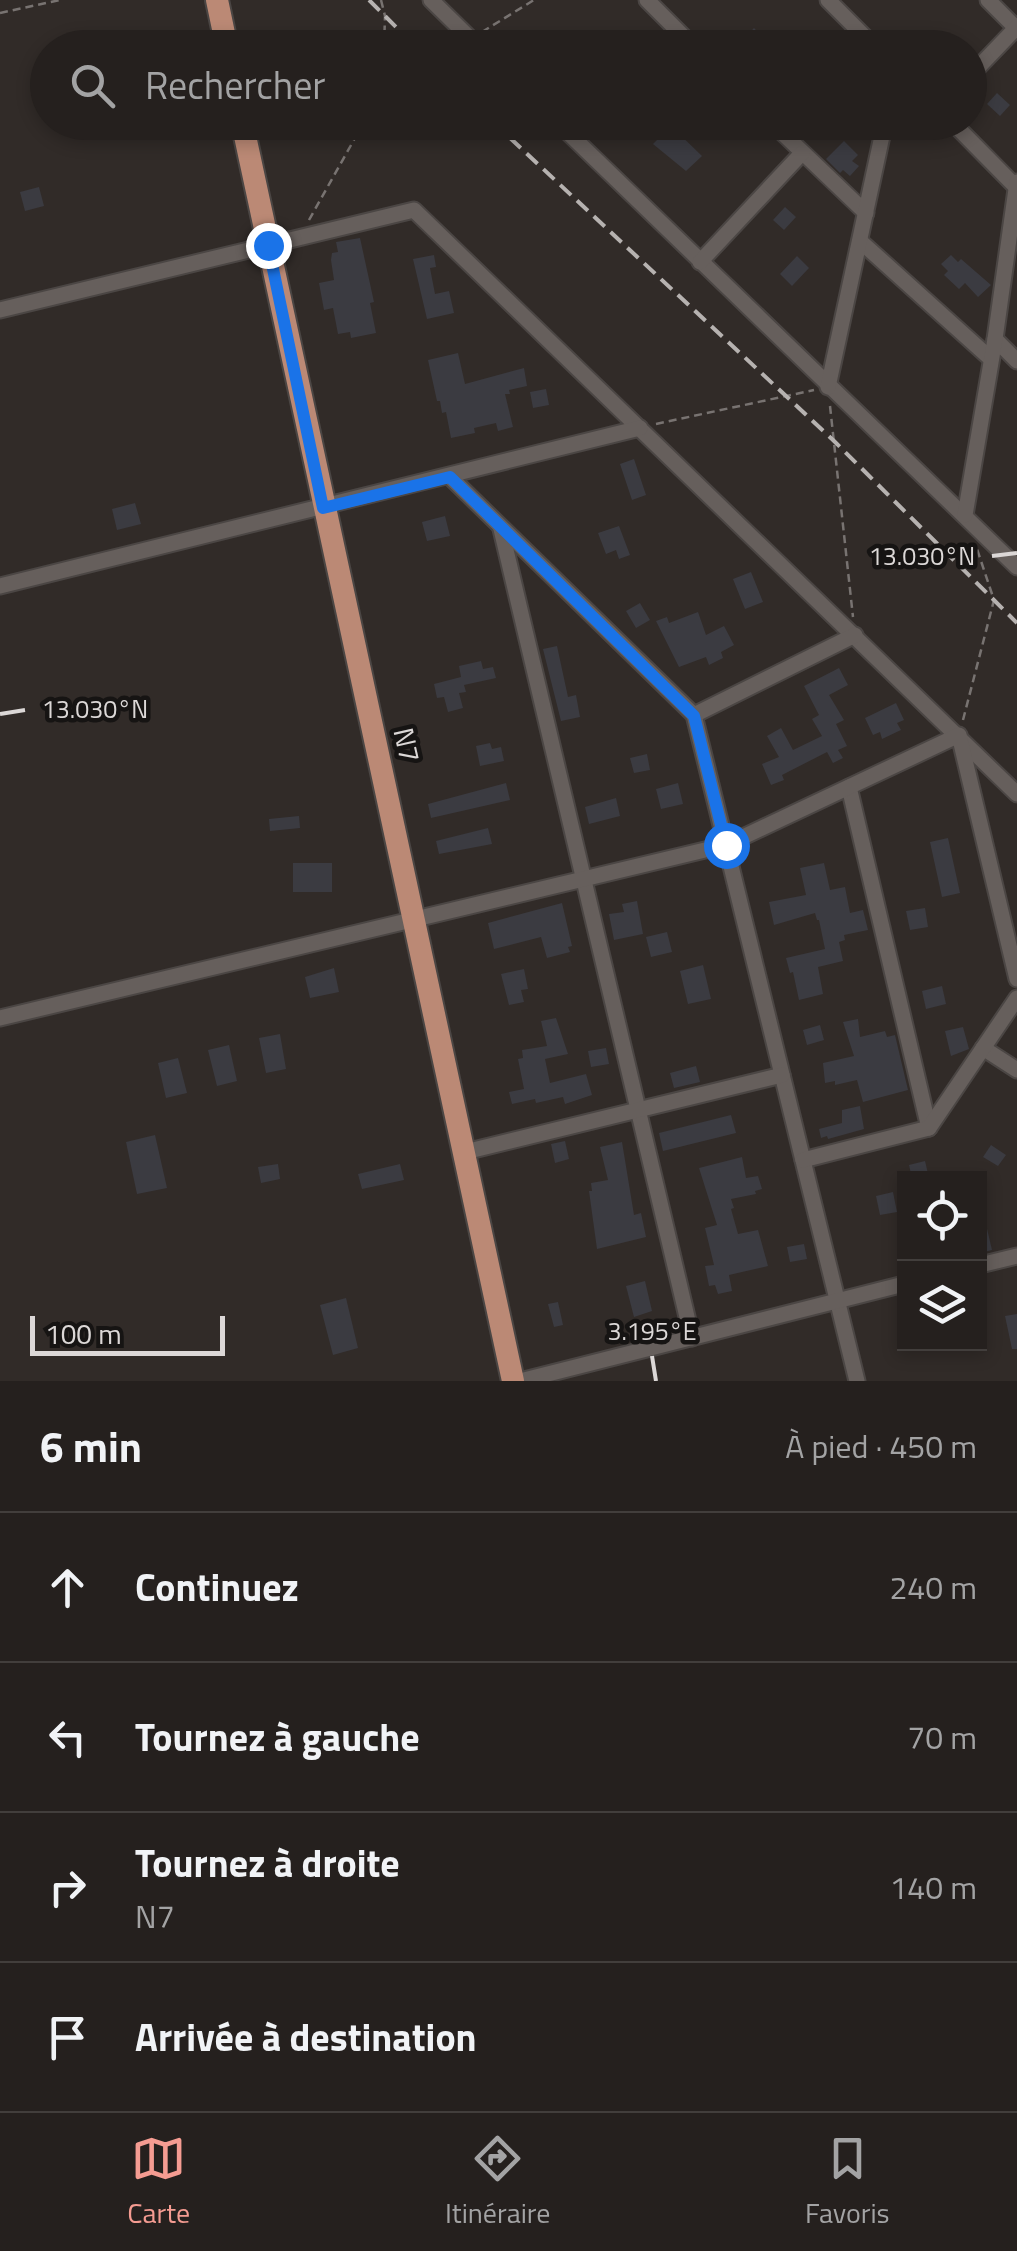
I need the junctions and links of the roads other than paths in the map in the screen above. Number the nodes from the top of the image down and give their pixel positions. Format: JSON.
{"nodes":[{"id":1,"x":217,"y":0,"type":"edge"},
{"id":2,"x":431,"y":0,"type":"edge"},
{"id":3,"x":647,"y":0,"type":"edge"},
{"id":4,"x":828,"y":0,"type":"edge"},
{"id":5,"x":988,"y":0,"type":"edge"},
{"id":6,"x":1016,"y":27,"type":"edge"},
{"id":7,"x":223,"y":30,"type":"edge"},
{"id":8,"x":462,"y":30,"type":"edge"},
{"id":9,"x":678,"y":30,"type":"edge"},
{"id":10,"x":858,"y":30,"type":"edge"},
{"id":11,"x":987,"y":58,"type":"edge"},
{"id":12,"x":246,"y":140,"type":"edge"},
{"id":13,"x":575,"y":140,"type":"edge"},
{"id":14,"x":790,"y":140,"type":"edge"},
{"id":15,"x":881,"y":140,"type":"edge"},
{"id":16,"x":970,"y":140,"type":"edge"},
{"id":17,"x":802,"y":152,"type":"junction"},
{"id":18,"x":1016,"y":185,"type":"edge"},
{"id":19,"x":866,"y":213,"type":"junction"},
{"id":20,"x":860,"y":241,"type":"junction"},
{"id":21,"x":268,"y":245,"type":"junction"},
{"id":22,"x":700,"y":262,"type":"junction"},
{"id":23,"x":0,"y":310,"type":"edge"},
{"id":24,"x":995,"y":339,"type":"junction"},
{"id":25,"x":991,"y":359,"type":"junction"},
{"id":26,"x":1017,"y":360,"type":"edge"},
{"id":27,"x":828,"y":387,"type":"junction"},
{"id":28,"x":640,"y":428,"type":"junction"},
{"id":29,"x":450,"y":477,"type":"junction"},
{"id":30,"x":323,"y":508,"type":"junction"},
{"id":31,"x":965,"y":515,"type":"junction"},
{"id":32,"x":500,"y":526,"type":"junction"},
{"id":33,"x":1017,"y":567,"type":"edge"},
{"id":34,"x":0,"y":586,"type":"edge"},
{"id":35,"x":855,"y":635,"type":"junction"},
{"id":36,"x":694,"y":716,"type":"junction"},
{"id":37,"x":958,"y":736,"type":"junction"},
{"id":38,"x":849,"y":787,"type":"junction"},
{"id":39,"x":1017,"y":794,"type":"edge"},
{"id":40,"x":726,"y":845,"type":"junction"},
{"id":41,"x":584,"y":879,"type":"junction"},
{"id":42,"x":416,"y":920,"type":"junction"},
{"id":43,"x":1017,"y":979,"type":"edge"},
{"id":44,"x":1017,"y":998,"type":"edge"},
{"id":45,"x":0,"y":1018,"type":"edge"},
{"id":46,"x":983,"y":1048,"type":"junction"},
{"id":47,"x":1017,"y":1070,"type":"edge"},
{"id":48,"x":782,"y":1075,"type":"junction"},
{"id":49,"x":639,"y":1110,"type":"junction"},
{"id":50,"x":928,"y":1128,"type":"junction"},
{"id":51,"x":465,"y":1152,"type":"junction"},
{"id":52,"x":803,"y":1160,"type":"junction"},
{"id":53,"x":1017,"y":1256,"type":"edge"},
{"id":54,"x":987,"y":1263,"type":"edge"},
{"id":55,"x":897,"y":1286,"type":"edge"},
{"id":56,"x":838,"y":1301,"type":"junction"},
{"id":57,"x":692,"y":1338,"type":"junction"},
{"id":58,"x":516,"y":1381,"type":"edge"},
{"id":59,"x":857,"y":1381,"type":"edge"}],
"edges":[{"from":1,"to":7,"type":"main road"},
{"from":2,"to":8,"type":"street"},
{"from":3,"to":9,"type":"street"},
{"from":4,"to":10,"type":"street"},
{"from":5,"to":6,"type":"street"},
{"from":6,"to":11,"type":"street"},
{"from":12,"to":21,"type":"main road","name":"N7"},
{"from":13,"to":22,"type":"street"},
{"from":14,"to":17,"type":"street"},
{"from":15,"to":19,"type":"street"},
{"from":16,"to":18,"type":"street"},
{"from":17,"to":19,"type":"street"},
{"from":17,"to":22,"type":"street"},
{"from":18,"to":24,"type":"street"},
{"from":19,"to":20,"type":"street"},
{"from":20,"to":25,"type":"street"},
{"from":20,"to":27,"type":"street"},
{"from":21,"to":23,"type":"street"},
{"from":21,"to":28,"type":"street"},
{"from":21,"to":30,"type":"main road","name":"N7"},
{"from":22,"to":27,"type":"street"},
{"from":24,"to":25,"type":"street"},
{"from":24,"to":26,"type":"street"},
{"from":25,"to":31,"type":"street"},
{"from":27,"to":31,"type":"street"},
{"from":28,"to":29,"type":"street"},
{"from":28,"to":35,"type":"street"},
{"from":29,"to":30,"type":"street"},
{"from":29,"to":32,"type":"street"},
{"from":30,"to":34,"type":"street"},
{"from":30,"to":42,"type":"main road","name":"N7"},
{"from":31,"to":33,"type":"street"},
{"from":32,"to":36,"type":"street"},
{"from":32,"to":41,"type":"street"},
{"from":35,"to":36,"type":"street"},
{"from":35,"to":37,"type":"street"},
{"from":36,"to":40,"type":"street"},
{"from":37,"to":38,"type":"street"},
{"from":37,"to":39,"type":"street"},
{"from":37,"to":43,"type":"street"},
{"from":38,"to":40,"type":"street"},
{"from":38,"to":50,"type":"street"},
{"from":40,"to":41,"type":"street"},
{"from":40,"to":48,"type":"street"},
{"from":41,"to":42,"type":"street"},
{"from":41,"to":49,"type":"street"},
{"from":42,"to":45,"type":"street"},
{"from":42,"to":51,"type":"main road","name":"N7"},
{"from":44,"to":46,"type":"street"},
{"from":46,"to":47,"type":"street"},
{"from":46,"to":50,"type":"street"},
{"from":48,"to":49,"type":"street"},
{"from":48,"to":52,"type":"street"},
{"from":49,"to":51,"type":"street"},
{"from":49,"to":57,"type":"street"},
{"from":50,"to":52,"type":"street"},
{"from":51,"to":58,"type":"main road","name":"N7"},
{"from":52,"to":56,"type":"street"},
{"from":53,"to":54,"type":"street"},
{"from":55,"to":56,"type":"street"},
{"from":56,"to":57,"type":"street"},
{"from":56,"to":59,"type":"street"},
{"from":57,"to":58,"type":"street"}]}
